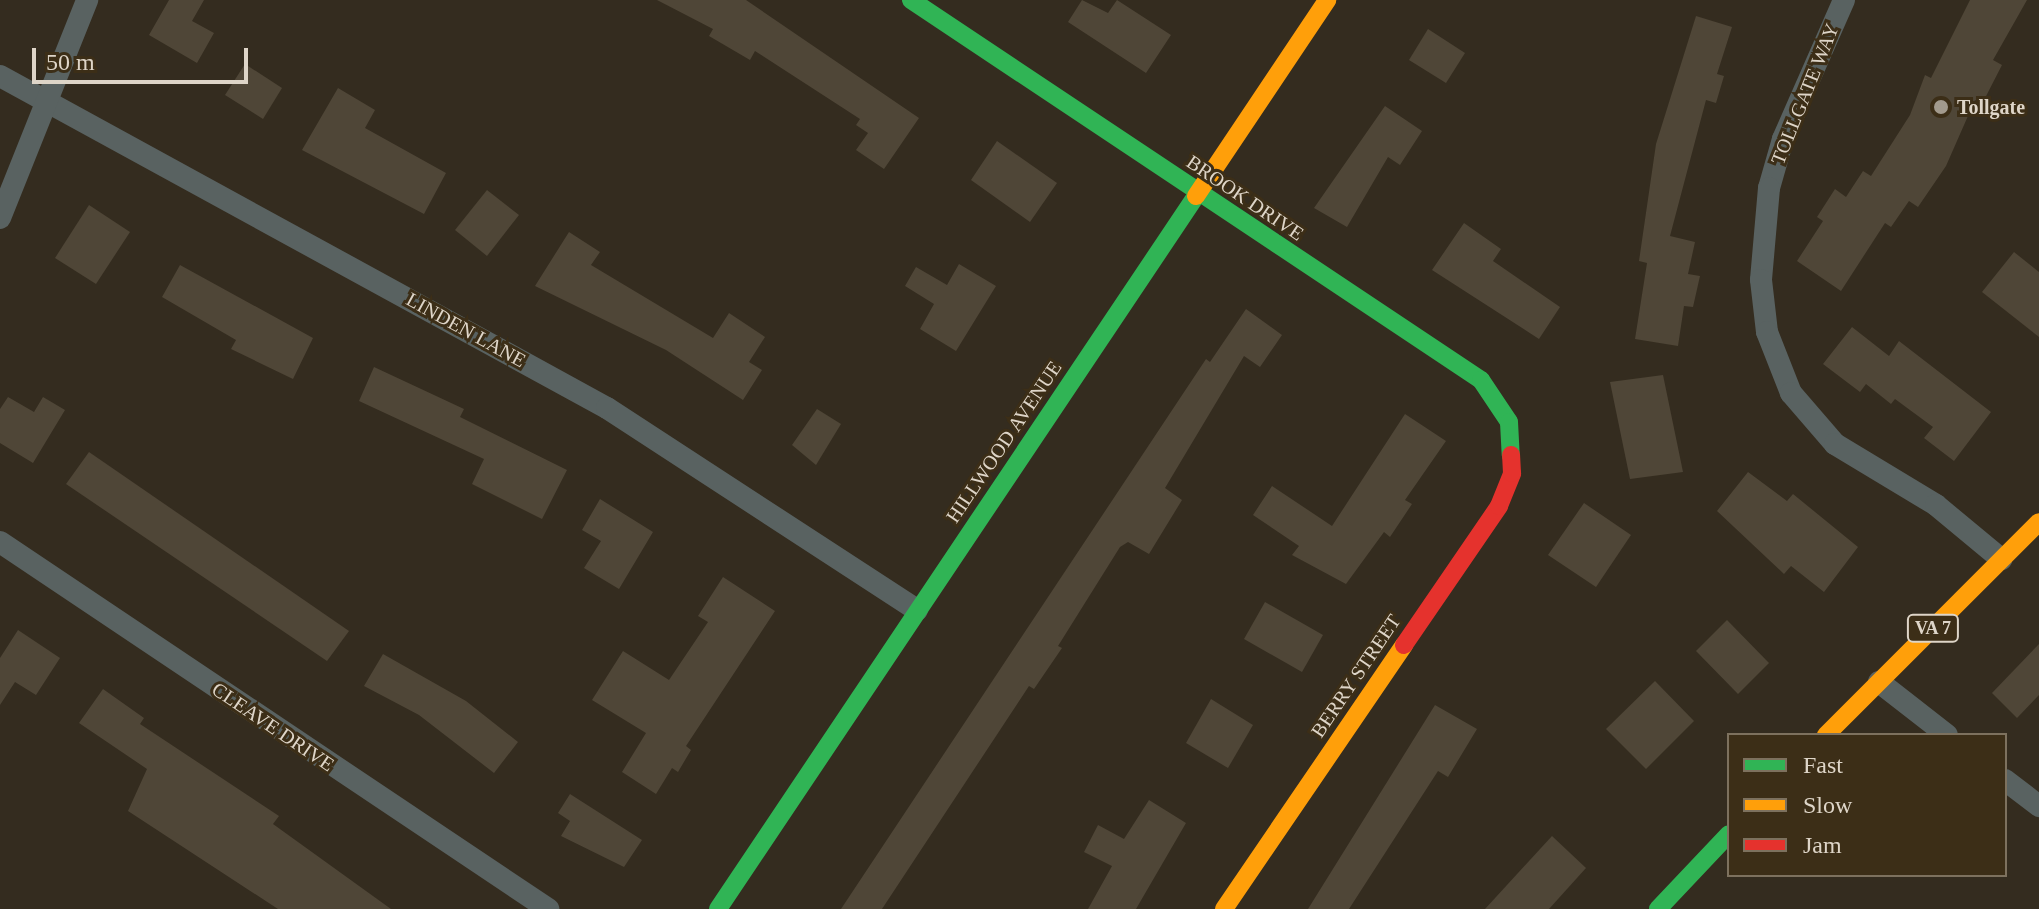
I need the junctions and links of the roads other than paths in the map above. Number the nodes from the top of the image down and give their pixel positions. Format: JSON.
{"nodes":[{"id":1,"x":87,"y":0,"type":"edge"},
{"id":2,"x":911,"y":0,"type":"edge"},
{"id":3,"x":1327,"y":0,"type":"edge"},
{"id":4,"x":1844,"y":0,"type":"edge"},
{"id":5,"x":0,"y":76,"type":"edge"},
{"id":6,"x":47,"y":99,"type":"junction"},
{"id":7,"x":1197,"y":193,"type":"junction"},
{"id":8,"x":0,"y":218,"type":"edge"},
{"id":9,"x":1513,"y":463,"type":"joint"},
{"id":10,"x":2039,"y":522,"type":"edge"},
{"id":11,"x":0,"y":542,"type":"edge"},
{"id":12,"x":2001,"y":559,"type":"junction"},
{"id":13,"x":917,"y":610,"type":"junction"},
{"id":14,"x":1879,"y":682,"type":"junction"},
{"id":15,"x":1828,"y":733,"type":"edge"},
{"id":16,"x":1944,"y":733,"type":"edge"},
{"id":17,"x":2007,"y":782,"type":"edge"},
{"id":18,"x":2039,"y":806,"type":"edge"},
{"id":19,"x":1727,"y":836,"type":"edge"},
{"id":20,"x":548,"y":909,"type":"edge"},
{"id":21,"x":718,"y":909,"type":"edge"},
{"id":22,"x":1224,"y":909,"type":"edge"},
{"id":23,"x":1658,"y":909,"type":"edge"}],
"edges":[{"from":1,"to":6,"type":"street"},
{"from":2,"to":7,"type":"main road","name":"BROOK DRIVE"},
{"from":3,"to":7,"type":"main road","name":"HILLWOOD AVENUE"},
{"from":4,"to":12,"type":"street","name":"TOLLGATE WAY"},
{"from":5,"to":6,"type":"street","name":"LINDEN LANE"},
{"from":6,"to":8,"type":"street"},
{"from":6,"to":13,"type":"street","name":"LINDEN LANE"},
{"from":7,"to":9,"type":"main road","name":"BROOK DRIVE"},
{"from":7,"to":13,"type":"main road","name":"HILLWOOD AVENUE"},
{"from":9,"to":22,"type":"main road","name":"BERRY STREET"},
{"from":10,"to":12,"type":"main road","number":"VA 7"},
{"from":11,"to":20,"type":"street","name":"CLEAVE DRIVE"},
{"from":12,"to":14,"type":"main road","number":"VA 7"},
{"from":13,"to":21,"type":"main road","name":"HILLWOOD AVENUE"},
{"from":14,"to":15,"type":"main road","number":"VA 7"},
{"from":14,"to":16,"type":"street"},
{"from":17,"to":18,"type":"street"},
{"from":19,"to":23,"type":"main road"}]}
